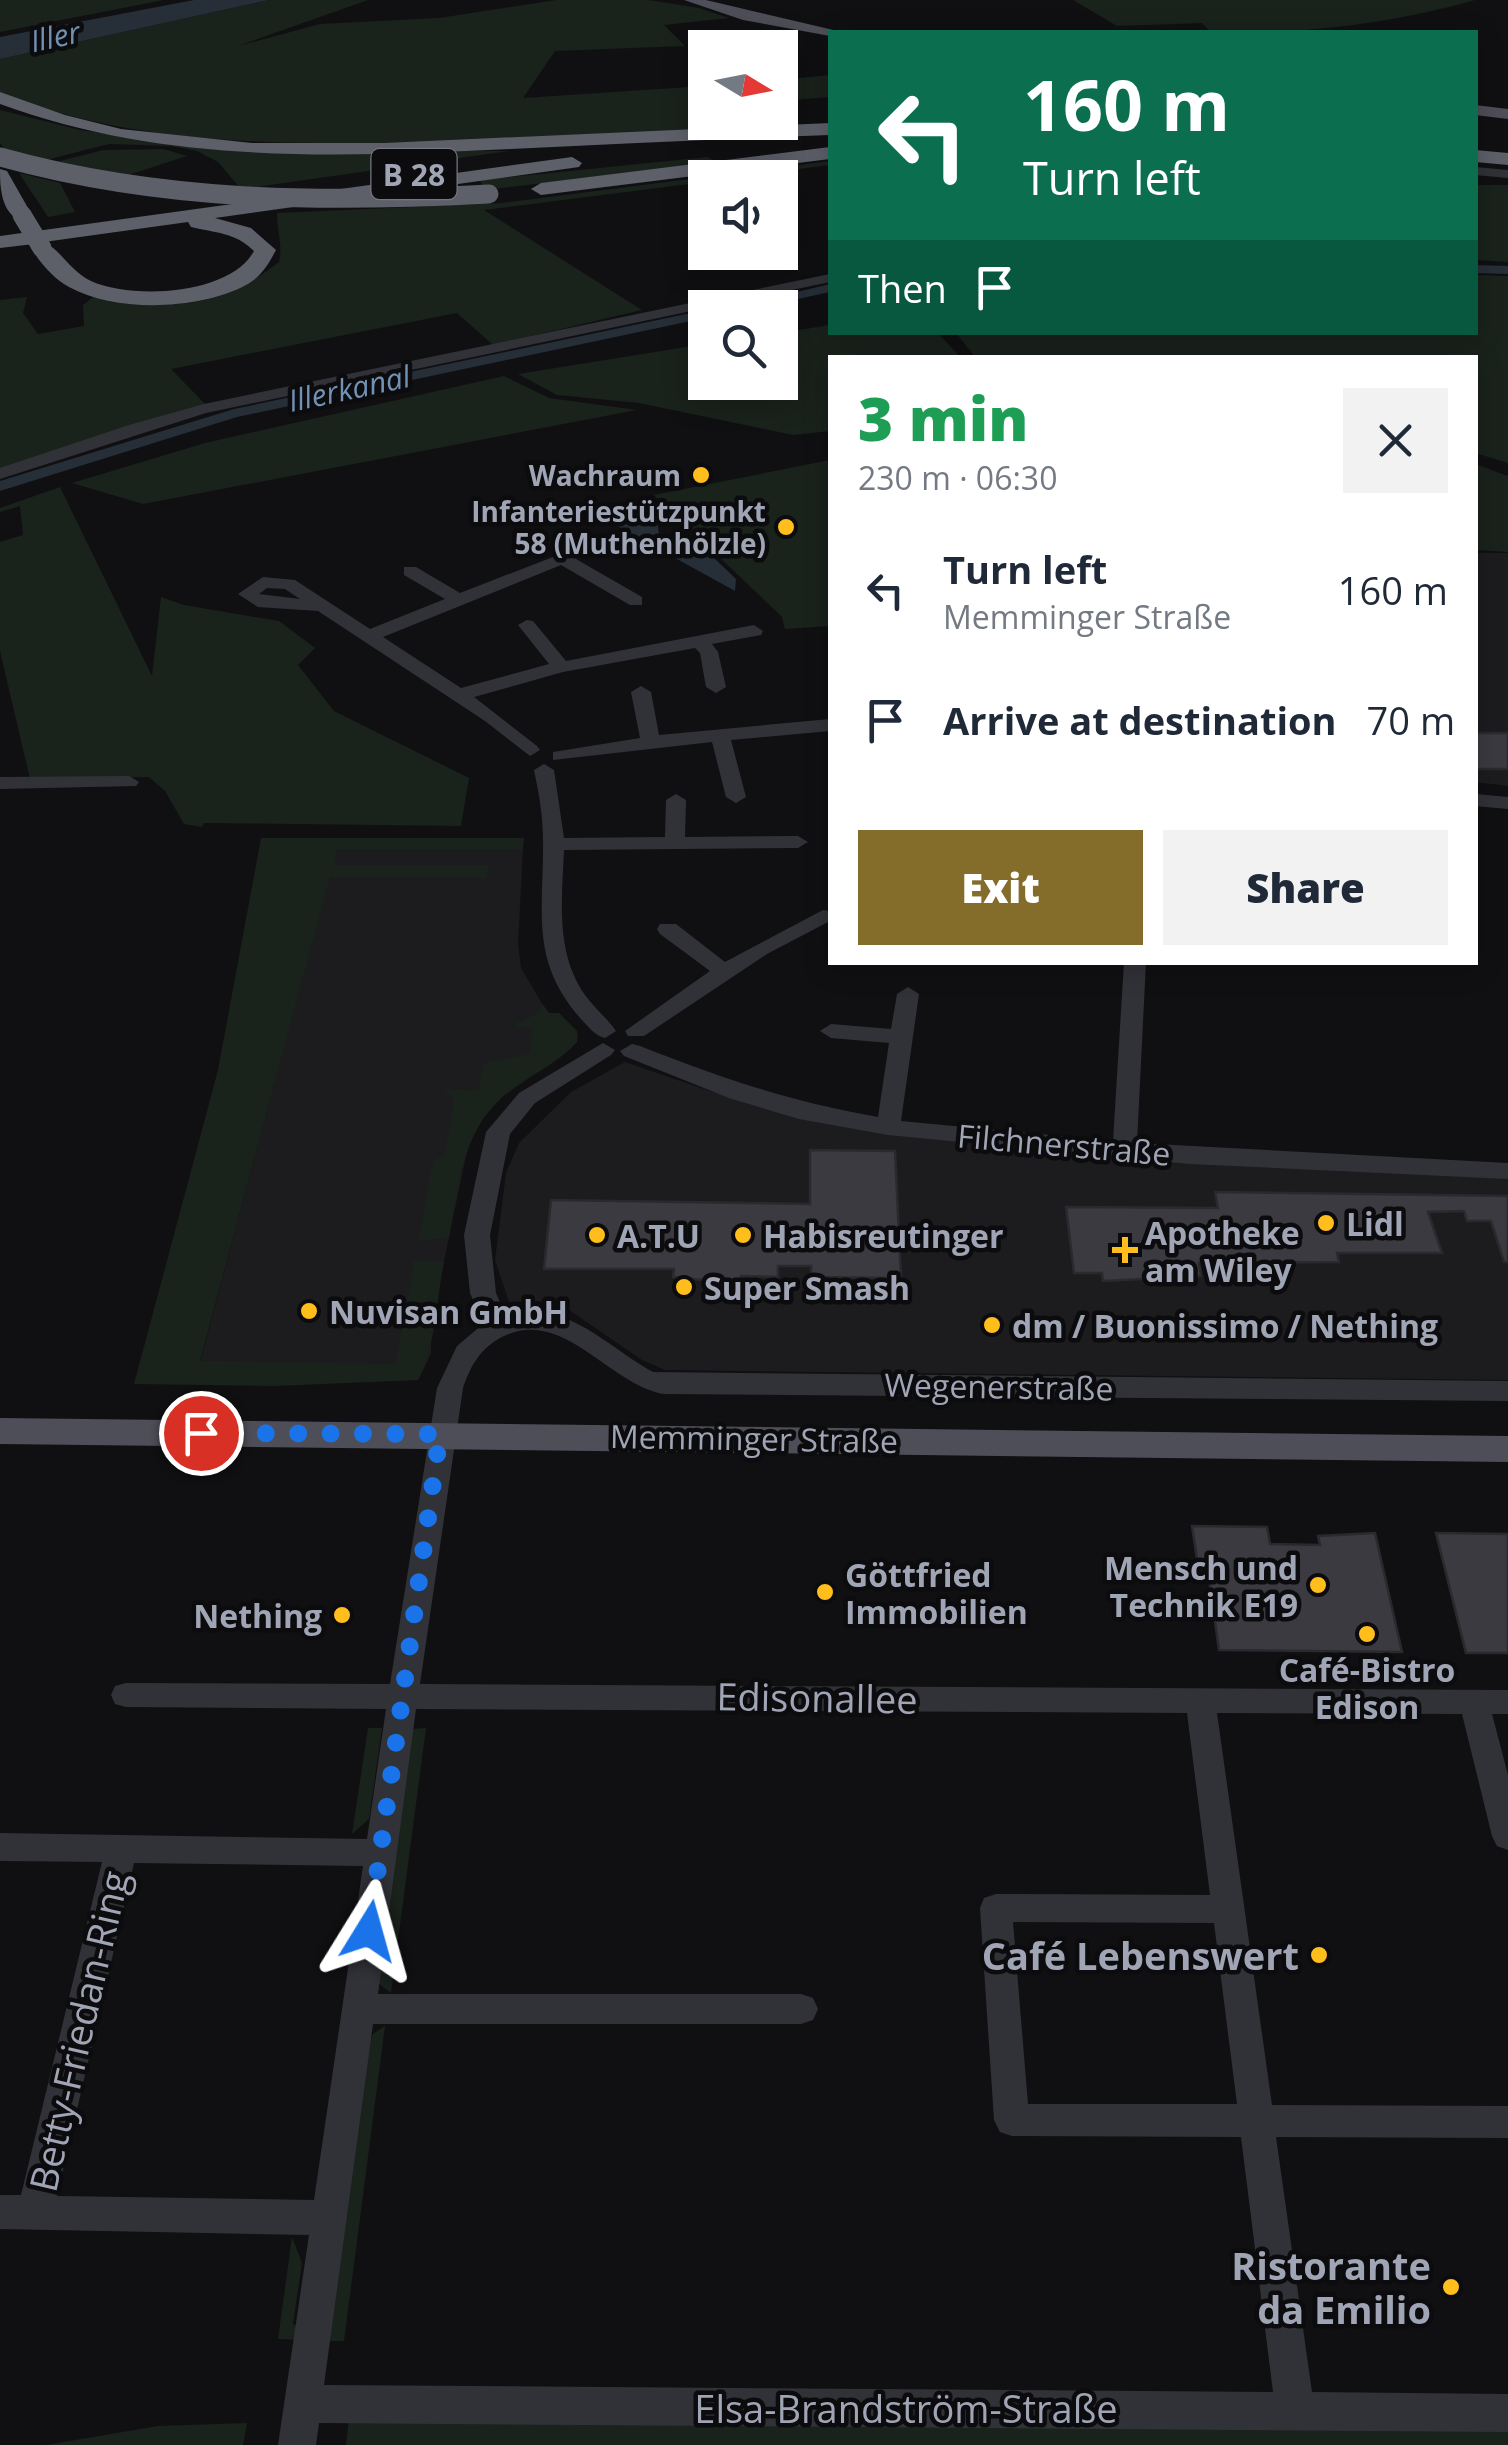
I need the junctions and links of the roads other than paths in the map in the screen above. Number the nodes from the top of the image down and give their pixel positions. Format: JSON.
{"nodes":[{"id":1,"x":691,"y":0,"type":"edge"},
{"id":2,"x":828,"y":31,"type":"edge"},
{"id":3,"x":0,"y":98,"type":"edge"},
{"id":4,"x":1478,"y":110,"type":"edge"},
{"id":5,"x":1508,"y":114,"type":"edge"},
{"id":6,"x":828,"y":133,"type":"edge"},
{"id":7,"x":828,"y":133,"type":"edge"},
{"id":8,"x":828,"y":144,"type":"edge"},
{"id":9,"x":1478,"y":147,"type":"edge"},
{"id":10,"x":1508,"y":150,"type":"edge"},
{"id":11,"x":828,"y":153,"type":"edge"},
{"id":12,"x":0,"y":156,"type":"edge"},
{"id":13,"x":1478,"y":156,"type":"edge"},
{"id":14,"x":1508,"y":159,"type":"edge"},
{"id":15,"x":1478,"y":171,"type":"edge"},
{"id":16,"x":1508,"y":174,"type":"edge"},
{"id":17,"x":0,"y":175,"type":"edge"},
{"id":18,"x":136,"y":222,"type":"junction"},
{"id":19,"x":0,"y":233,"type":"edge"},
{"id":20,"x":0,"y":242,"type":"edge"},
{"id":21,"x":828,"y":278,"type":"edge"},
{"id":22,"x":0,"y":474,"type":"edge"},
{"id":23,"x":607,"y":541,"type":"dead end"},
{"id":24,"x":564,"y":559,"type":"junction"},
{"id":25,"x":410,"y":571,"type":"dead end"},
{"id":26,"x":459,"y":600,"type":"junction"},
{"id":27,"x":636,"y":600,"type":"dead end"},
{"id":28,"x":320,"y":606,"type":"dead end"},
{"id":29,"x":527,"y":625,"type":"dead end"},
{"id":30,"x":754,"y":630,"type":"dead end"},
{"id":31,"x":368,"y":637,"type":"junction"},
{"id":32,"x":699,"y":641,"type":"junction"},
{"id":33,"x":561,"y":667,"type":"junction"},
{"id":34,"x":716,"y":688,"type":"dead end"},
{"id":35,"x":641,"y":692,"type":"dead end"},
{"id":36,"x":459,"y":695,"type":"junction"},
{"id":37,"x":828,"y":725,"type":"edge"},
{"id":38,"x":720,"y":736,"type":"junction"},
{"id":39,"x":651,"y":742,"type":"junction"},
{"id":40,"x":552,"y":763,"type":"junction"},
{"id":41,"x":129,"y":782,"type":"dead end"},
{"id":42,"x":0,"y":783,"type":"edge"},
{"id":43,"x":736,"y":797,"type":"dead end"},
{"id":44,"x":676,"y":800,"type":"dead end"},
{"id":45,"x":1478,"y":800,"type":"edge"},
{"id":46,"x":1508,"y":803,"type":"edge"},
{"id":47,"x":798,"y":842,"type":"dead end"},
{"id":48,"x":675,"y":843,"type":"junction"},
{"id":49,"x":554,"y":844,"type":"junction"},
{"id":50,"x":823,"y":916,"type":"dead end"},
{"id":51,"x":668,"y":929,"type":"dead end"},
{"id":52,"x":1136,"y":965,"type":"edge"},
{"id":53,"x":725,"y":972,"type":"junction"},
{"id":54,"x":908,"y":994,"type":"dead end"},
{"id":55,"x":831,"y":1031,"type":"dead end"},
{"id":56,"x":902,"y":1037,"type":"junction"},
{"id":57,"x":604,"y":1040,"type":"junction"},
{"id":58,"x":634,"y":1041,"type":"junction"},
{"id":59,"x":888,"y":1127,"type":"junction"},
{"id":60,"x":1124,"y":1151,"type":"junction"},
{"id":61,"x":1508,"y":1171,"type":"edge"},
{"id":62,"x":504,"y":1326,"type":"junction"},
{"id":63,"x":1508,"y":1391,"type":"edge"},
{"id":64,"x":0,"y":1431,"type":"edge"},
{"id":65,"x":440,"y":1434,"type":"junction"},
{"id":66,"x":1508,"y":1448,"type":"edge"},
{"id":67,"x":402,"y":1694,"type":"junction"},
{"id":68,"x":126,"y":1695,"type":"dead end"},
{"id":69,"x":1200,"y":1700,"type":"junction"},
{"id":70,"x":1474,"y":1702,"type":"junction"},
{"id":71,"x":1508,"y":1702,"type":"edge"},
{"id":72,"x":1508,"y":1836,"type":"edge"},
{"id":73,"x":0,"y":1847,"type":"edge"},
{"id":74,"x":121,"y":1850,"type":"junction"},
{"id":75,"x":380,"y":1853,"type":"junction"},
{"id":76,"x":1228,"y":1909,"type":"junction"},
{"id":77,"x":358,"y":2009,"type":"junction"},
{"id":78,"x":801,"y":2009,"type":"dead end"},
{"id":79,"x":1256,"y":2122,"type":"junction"},
{"id":80,"x":1508,"y":2122,"type":"edge"},
{"id":81,"x":17,"y":2213,"type":"edge"},
{"id":82,"x":330,"y":2218,"type":"junction"},
{"id":83,"x":304,"y":2404,"type":"junction"},
{"id":84,"x":1295,"y":2412,"type":"junction"},
{"id":85,"x":1508,"y":2413,"type":"edge"},
{"id":86,"x":297,"y":2445,"type":"edge"}],
"edges":[{"from":1,"to":2,"type":"main road"},
{"from":3,"to":6,"type":"highway"},
{"from":4,"to":5,"type":"main road"},
{"from":7,"to":19,"type":"highway","number":"B 28"},
{"from":8,"to":18,"type":"highway","number":"B 28"},
{"from":9,"to":10,"type":"highway"},
{"from":11,"to":12,"type":"highway","bridge":true},
{"from":13,"to":14,"type":"highway"},
{"from":15,"to":16,"type":"street"},
{"from":17,"to":18,"type":"highway","bridge":true},
{"from":18,"to":20,"type":"highway","number":"B 28"},
{"from":21,"to":22,"type":"street"},
{"from":23,"to":24,"type":"street"},
{"from":24,"to":26,"type":"street"},
{"from":24,"to":27,"type":"street"},
{"from":25,"to":26,"type":"street"},
{"from":26,"to":31,"type":"street"},
{"from":28,"to":31,"type":"street"},
{"from":29,"to":33,"type":"street"},
{"from":30,"to":32,"type":"street"},
{"from":31,"to":36,"type":"street"},
{"from":32,"to":33,"type":"street"},
{"from":32,"to":34,"type":"street"},
{"from":33,"to":36,"type":"street"},
{"from":35,"to":39,"type":"street"},
{"from":36,"to":40,"type":"street"},
{"from":37,"to":38,"type":"street"},
{"from":38,"to":39,"type":"street"},
{"from":38,"to":43,"type":"street"},
{"from":39,"to":40,"type":"street"},
{"from":40,"to":49,"type":"street"},
{"from":41,"to":42,"type":"street"},
{"from":44,"to":48,"type":"street"},
{"from":45,"to":46,"type":"street"},
{"from":47,"to":48,"type":"street"},
{"from":48,"to":49,"type":"street"},
{"from":49,"to":57,"type":"street"},
{"from":50,"to":53,"type":"street"},
{"from":51,"to":53,"type":"street"},
{"from":52,"to":60,"type":"street"},
{"from":53,"to":58,"type":"street"},
{"from":54,"to":56,"type":"street"},
{"from":55,"to":56,"type":"street"},
{"from":56,"to":59,"type":"street"},
{"from":57,"to":58,"type":"street","name":"Filchnerstraße"},
{"from":57,"to":62,"type":"street"},
{"from":58,"to":59,"type":"street","name":"Filchnerstraße"},
{"from":59,"to":60,"type":"street","name":"Filchnerstraße"},
{"from":60,"to":61,"type":"street","name":"Filchnerstraße"},
{"from":62,"to":63,"type":"street","name":"Wegenerstraße"},
{"from":62,"to":65,"type":"street"},
{"from":64,"to":65,"type":"main road","name":"Memminger Straße"},
{"from":65,"to":66,"type":"main road","name":"Memminger Straße"},
{"from":65,"to":67,"type":"street"},
{"from":67,"to":68,"type":"street","name":"Edisonallee"},
{"from":67,"to":69,"type":"street","name":"Edisonallee"},
{"from":67,"to":75,"type":"street"},
{"from":69,"to":70,"type":"street","name":"Edisonallee"},
{"from":69,"to":76,"type":"street"},
{"from":70,"to":71,"type":"street","name":"Edisonallee"},
{"from":70,"to":72,"type":"street"},
{"from":73,"to":74,"type":"street","name":"Betty-Friedan-Ring"},
{"from":74,"to":75,"type":"street","name":"Betty-Friedan-Ring"},
{"from":74,"to":81,"type":"street","name":"Betty-Friedan-Ring"},
{"from":75,"to":77,"type":"street"},
{"from":76,"to":79,"type":"street"},
{"from":76,"to":79,"type":"street"},
{"from":77,"to":78,"type":"street"},
{"from":77,"to":82,"type":"street"},
{"from":79,"to":80,"type":"street"},
{"from":79,"to":84,"type":"street"},
{"from":81,"to":82,"type":"street","name":"Betty-Friedan-Ring"},
{"from":82,"to":83,"type":"street"},
{"from":83,"to":84,"type":"street","name":"Elsa-Brandström-Straße"},
{"from":83,"to":86,"type":"street"},
{"from":84,"to":85,"type":"street","name":"Elsa-Brandström-Straße"}]}
